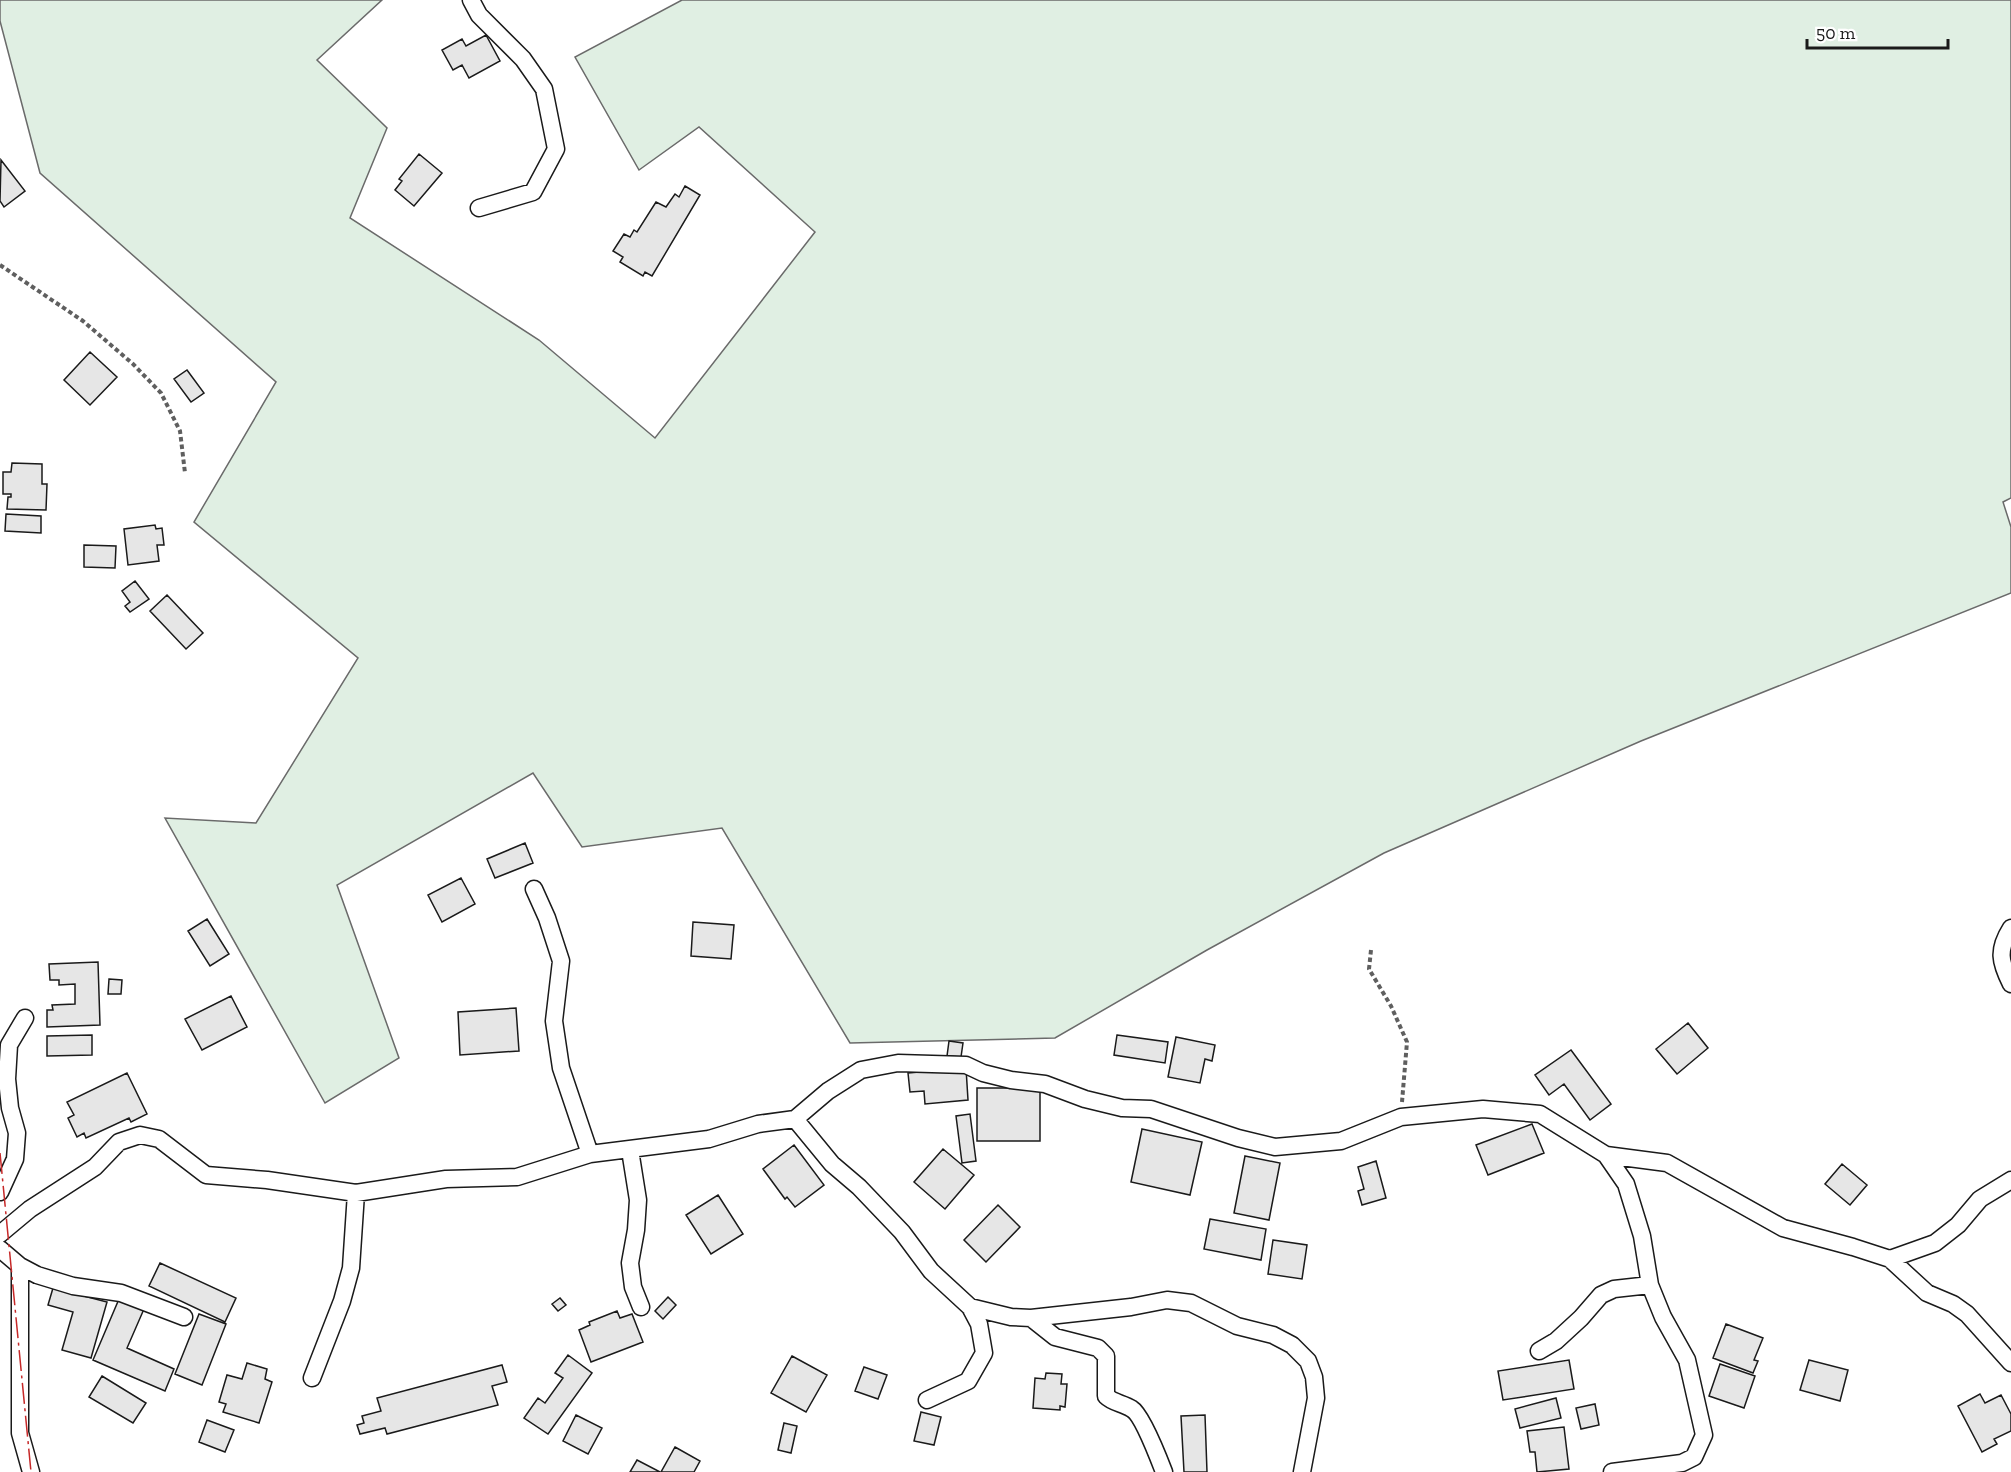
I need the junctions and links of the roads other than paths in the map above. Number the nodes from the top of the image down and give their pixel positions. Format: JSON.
{"nodes":[{"id":1,"x":471,"y":0,"type":"edge"},
{"id":2,"x":479,"y":208,"type":"dead end"},
{"id":3,"x":534,"y":889,"type":"dead end"},
{"id":4,"x":2011,"y":928,"type":"edge"},
{"id":5,"x":2011,"y":984,"type":"edge"},
{"id":6,"x":25,"y":1018,"type":"dead end"},
{"id":7,"x":795,"y":1119,"type":"junction"},
{"id":8,"x":630,"y":1150,"type":"junction"},
{"id":9,"x":590,"y":1154,"type":"junction"},
{"id":10,"x":1606,"y":1155,"type":"junction"},
{"id":11,"x":2011,"y":1180,"type":"edge"},
{"id":12,"x":0,"y":1192,"type":"edge"},
{"id":13,"x":356,"y":1193,"type":"junction"},
{"id":14,"x":0,"y":1234,"type":"edge"},
{"id":15,"x":0,"y":1249,"type":"edge"},
{"id":16,"x":1890,"y":1259,"type":"junction"},
{"id":17,"x":20,"y":1266,"type":"junction"},
{"id":18,"x":1650,"y":1285,"type":"junction"},
{"id":19,"x":641,"y":1307,"type":"dead end"},
{"id":20,"x":970,"y":1307,"type":"junction"},
{"id":21,"x":184,"y":1317,"type":"dead end"},
{"id":22,"x":1031,"y":1318,"type":"junction"},
{"id":23,"x":1539,"y":1351,"type":"dead end"},
{"id":24,"x":2011,"y":1363,"type":"edge"},
{"id":25,"x":312,"y":1378,"type":"dead end"},
{"id":26,"x":927,"y":1400,"type":"dead end"},
{"id":27,"x":31,"y":1472,"type":"edge"},
{"id":28,"x":1164,"y":1472,"type":"edge"},
{"id":29,"x":1302,"y":1472,"type":"edge"},
{"id":30,"x":1612,"y":1472,"type":"edge"}],
"edges":[{"from":1,"to":2,"type":"street"},
{"from":3,"to":9,"type":"street"},
{"from":4,"to":5,"type":"street"},
{"from":6,"to":12,"type":"street"},
{"from":7,"to":8,"type":"street"},
{"from":7,"to":10,"type":"street"},
{"from":7,"to":20,"type":"street"},
{"from":8,"to":9,"type":"street"},
{"from":8,"to":19,"type":"street"},
{"from":9,"to":13,"type":"street"},
{"from":10,"to":16,"type":"street"},
{"from":10,"to":18,"type":"street"},
{"from":11,"to":16,"type":"street"},
{"from":13,"to":14,"type":"street"},
{"from":13,"to":25,"type":"street"},
{"from":15,"to":17,"type":"street"},
{"from":16,"to":24,"type":"street"},
{"from":17,"to":21,"type":"street"},
{"from":17,"to":27,"type":"street"},
{"from":18,"to":23,"type":"street"},
{"from":18,"to":30,"type":"street"},
{"from":20,"to":22,"type":"street"},
{"from":20,"to":26,"type":"street"},
{"from":22,"to":28,"type":"street"},
{"from":22,"to":29,"type":"street"}]}
